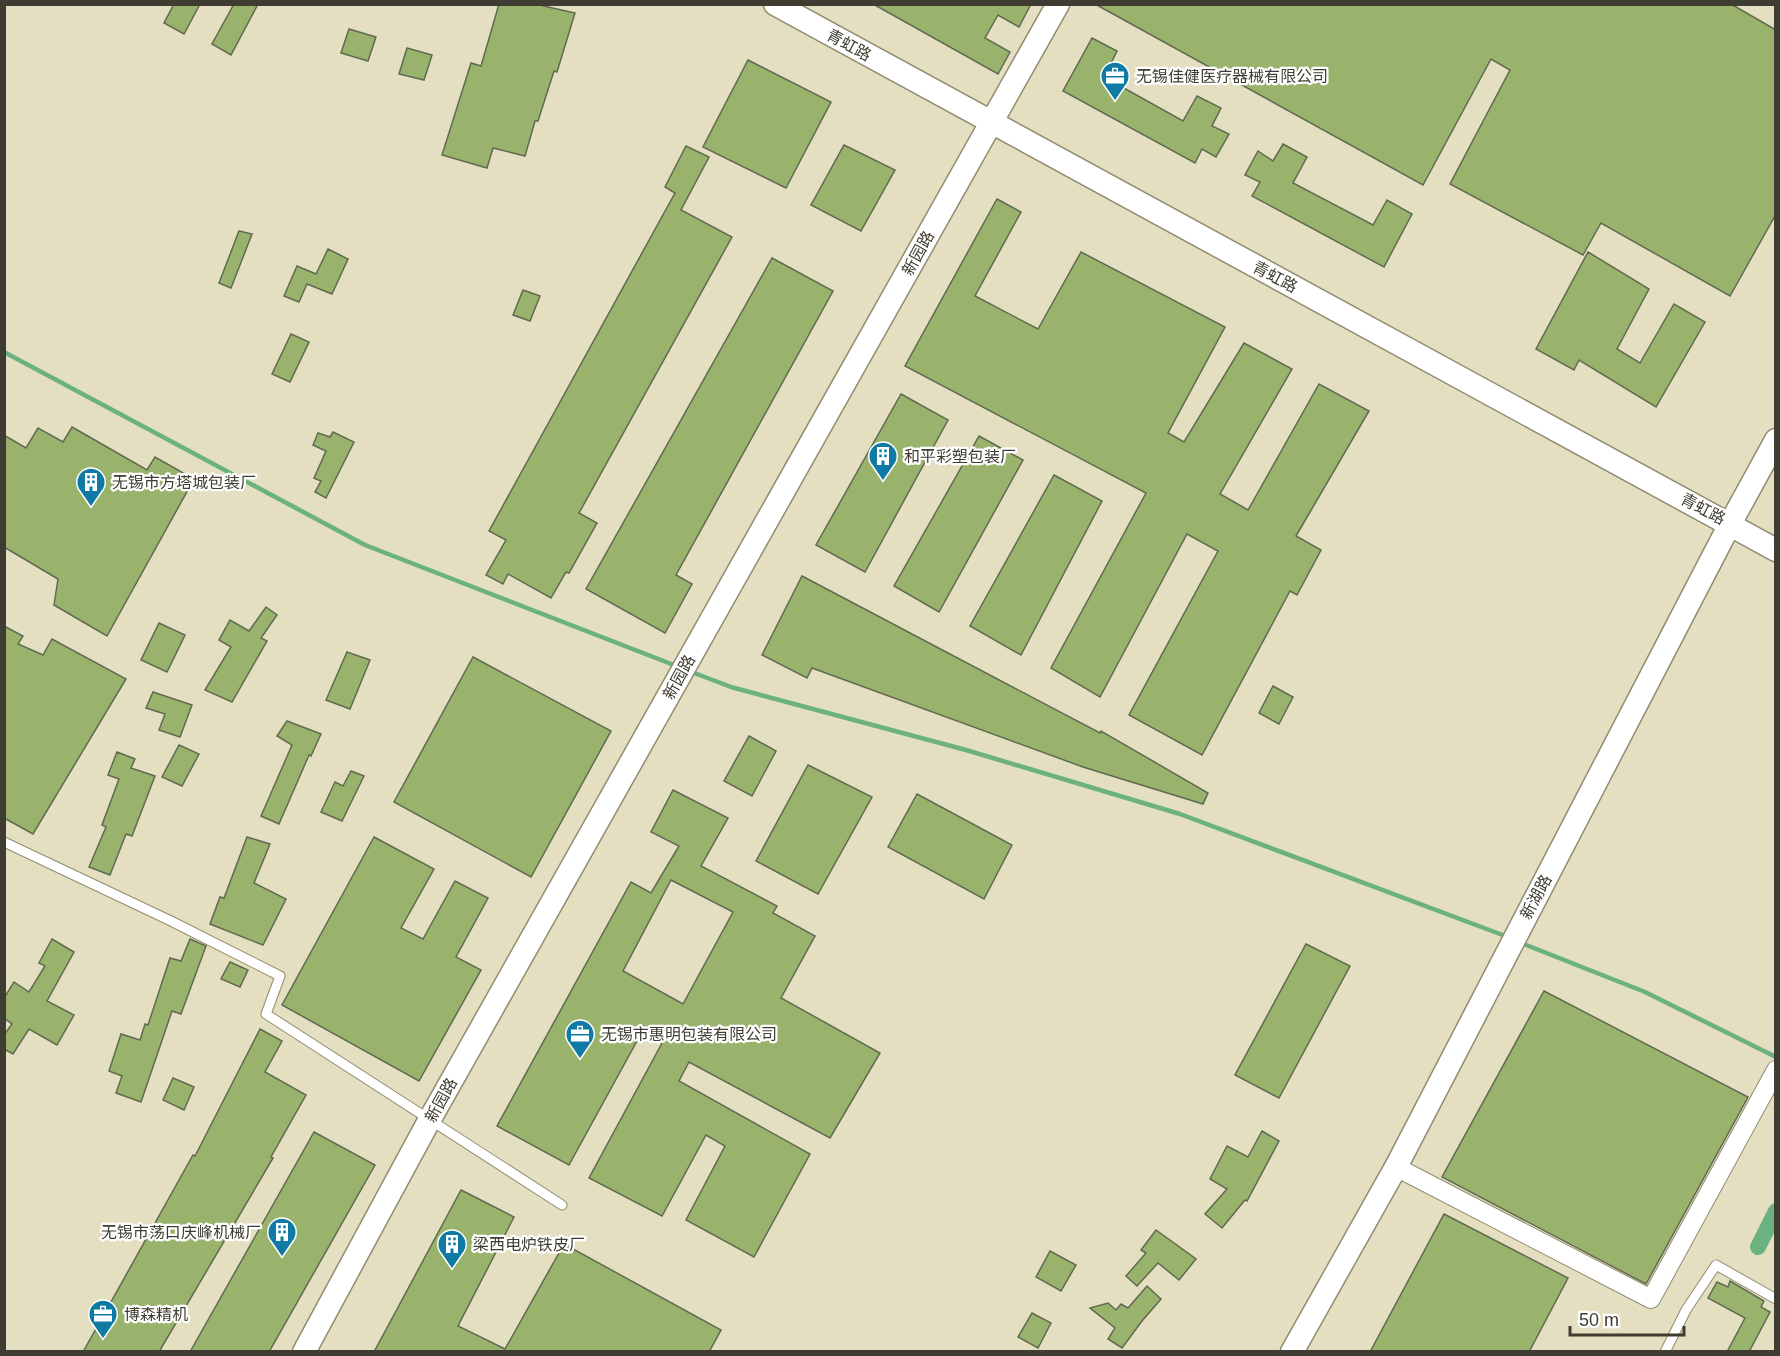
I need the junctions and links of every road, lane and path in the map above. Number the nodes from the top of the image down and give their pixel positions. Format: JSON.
{"nodes":[{"id":1,"x":775,"y":4,"type":"edge"},
{"id":2,"x":1058,"y":4,"type":"edge"},
{"id":3,"x":991,"y":123,"type":"junction"},
{"id":4,"x":1776,"y":440,"type":"edge"},
{"id":5,"x":1730,"y":524,"type":"junction"},
{"id":6,"x":1776,"y":550,"type":"edge"},
{"id":7,"x":4,"y":842,"type":"edge"},
{"id":8,"x":1776,"y":1070,"type":"edge"},
{"id":9,"x":430,"y":1119,"type":"junction"},
{"id":10,"x":1396,"y":1167,"type":"junction"},
{"id":11,"x":561,"y":1205,"type":"dead end"},
{"id":12,"x":1776,"y":1299,"type":"edge"},
{"id":13,"x":304,"y":1352,"type":"edge"},
{"id":14,"x":1292,"y":1352,"type":"edge"},
{"id":15,"x":1665,"y":1352,"type":"edge"}],
"edges":[{"from":1,"to":3,"type":"street","name":"青虹路"},
{"from":2,"to":3,"type":"street","name":"新园路"},
{"from":3,"to":5,"type":"street","name":"青虹路"},
{"from":3,"to":9,"type":"street","name":"新园路"},
{"from":4,"to":5,"type":"street","name":"新湖路"},
{"from":5,"to":6,"type":"street","name":"青虹路"},
{"from":5,"to":10,"type":"street","name":"新湖路"},
{"from":7,"to":9,"type":"lane"},
{"from":8,"to":10,"type":"street"},
{"from":9,"to":11,"type":"lane"},
{"from":9,"to":13,"type":"street","name":"新园路"},
{"from":10,"to":14,"type":"street","name":"新湖路"},
{"from":12,"to":15,"type":"lane"}]}
